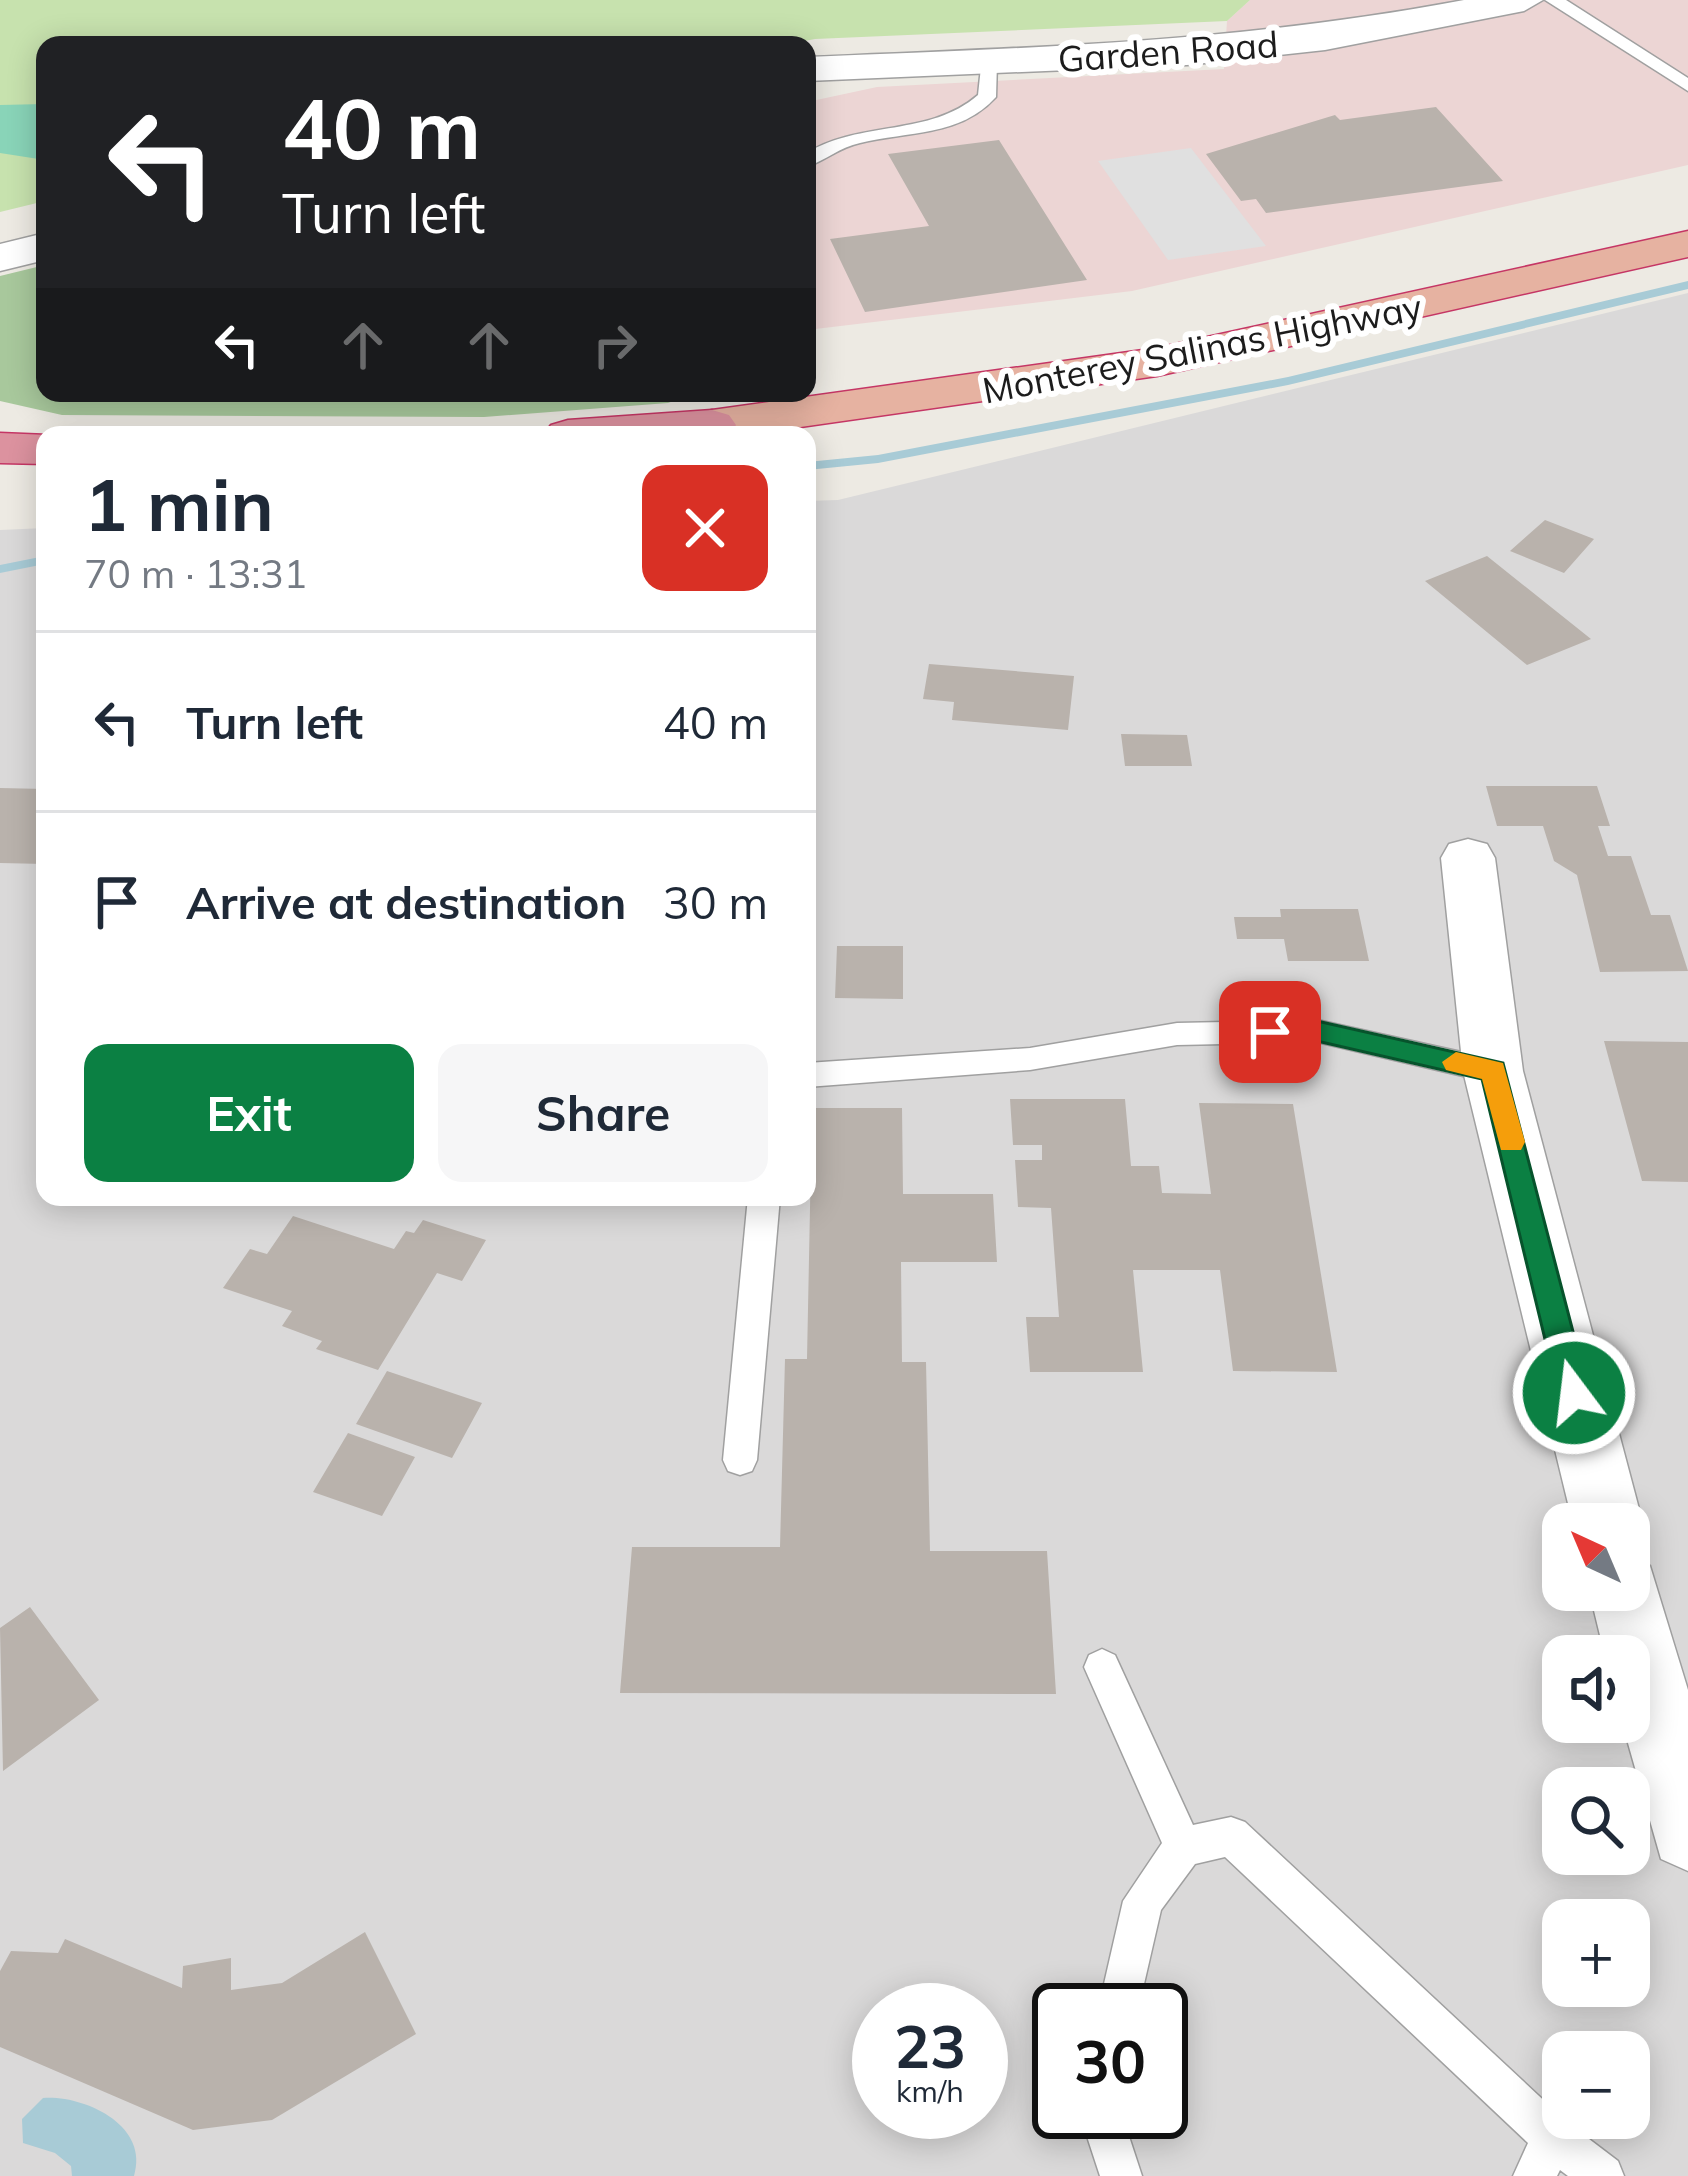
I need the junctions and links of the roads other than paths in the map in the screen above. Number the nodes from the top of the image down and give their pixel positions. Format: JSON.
{"nodes":[{"id":1,"x":1524,"y":0,"type":"edge"},
{"id":2,"x":1554,"y":0,"type":"edge"},
{"id":3,"x":988,"y":62,"type":"junction"},
{"id":4,"x":816,"y":69,"type":"edge"},
{"id":5,"x":1688,"y":86,"type":"edge"},
{"id":6,"x":816,"y":156,"type":"edge"},
{"id":7,"x":1688,"y":244,"type":"edge"},
{"id":8,"x":36,"y":248,"type":"edge"},
{"id":9,"x":0,"y":258,"type":"edge"},
{"id":10,"x":712,"y":425,"type":"junction"},
{"id":11,"x":698,"y":426,"type":"edge"},
{"id":12,"x":706,"y":426,"type":"edge"},
{"id":13,"x":0,"y":448,"type":"edge"},
{"id":14,"x":36,"y":448,"type":"edge"},
{"id":15,"x":36,"y":474,"type":"edge"},
{"id":16,"x":0,"y":475,"type":"edge"},
{"id":17,"x":1468,"y":858,"type":"dead end"},
{"id":18,"x":1493,"y":1071,"type":"junction"},
{"id":19,"x":816,"y":1074,"type":"edge"},
{"id":20,"x":763,"y":1206,"type":"edge"},
{"id":21,"x":740,"y":1460,"type":"dead end"},
{"id":22,"x":1603,"y":1503,"type":"edge"},
{"id":23,"x":1630,"y":1611,"type":"edge"},
{"id":24,"x":1102,"y":1667,"type":"dead end"},
{"id":25,"x":1688,"y":1832,"type":"edge"},
{"id":26,"x":1183,"y":1846,"type":"junction"},
{"id":27,"x":1124,"y":1983,"type":"edge"},
{"id":28,"x":1109,"y":2139,"type":"edge"},
{"id":29,"x":1544,"y":2157,"type":"edge"},
{"id":30,"x":1121,"y":2176,"type":"edge"},
{"id":31,"x":1603,"y":2176,"type":"edge"}],
"edges":[{"from":1,"to":3,"type":"street","name":"Garden Road"},
{"from":2,"to":5,"type":"lane"},
{"from":3,"to":4,"type":"street","name":"Garden Road"},
{"from":3,"to":6,"type":"lane"},
{"from":7,"to":10,"type":"highway","name":"Monterey Salinas Highway"},
{"from":8,"to":9,"type":"street"},
{"from":10,"to":11,"type":"highway","name":"Monterey Salinas Highway"},
{"from":10,"to":12,"type":"highway","name":"Monterey Salinas Highway"},
{"from":13,"to":14,"type":"highway"},
{"from":15,"to":16,"type":"highway"},
{"from":17,"to":18,"type":"street"},
{"from":18,"to":19,"type":"lane"},
{"from":18,"to":22,"type":"street"},
{"from":20,"to":21,"type":"lane"},
{"from":23,"to":25,"type":"street"},
{"from":24,"to":26,"type":"lane"},
{"from":26,"to":27,"type":"lane"},
{"from":26,"to":29,"type":"lane"},
{"from":28,"to":30,"type":"lane"},
{"from":29,"to":31,"type":"lane"}]}
